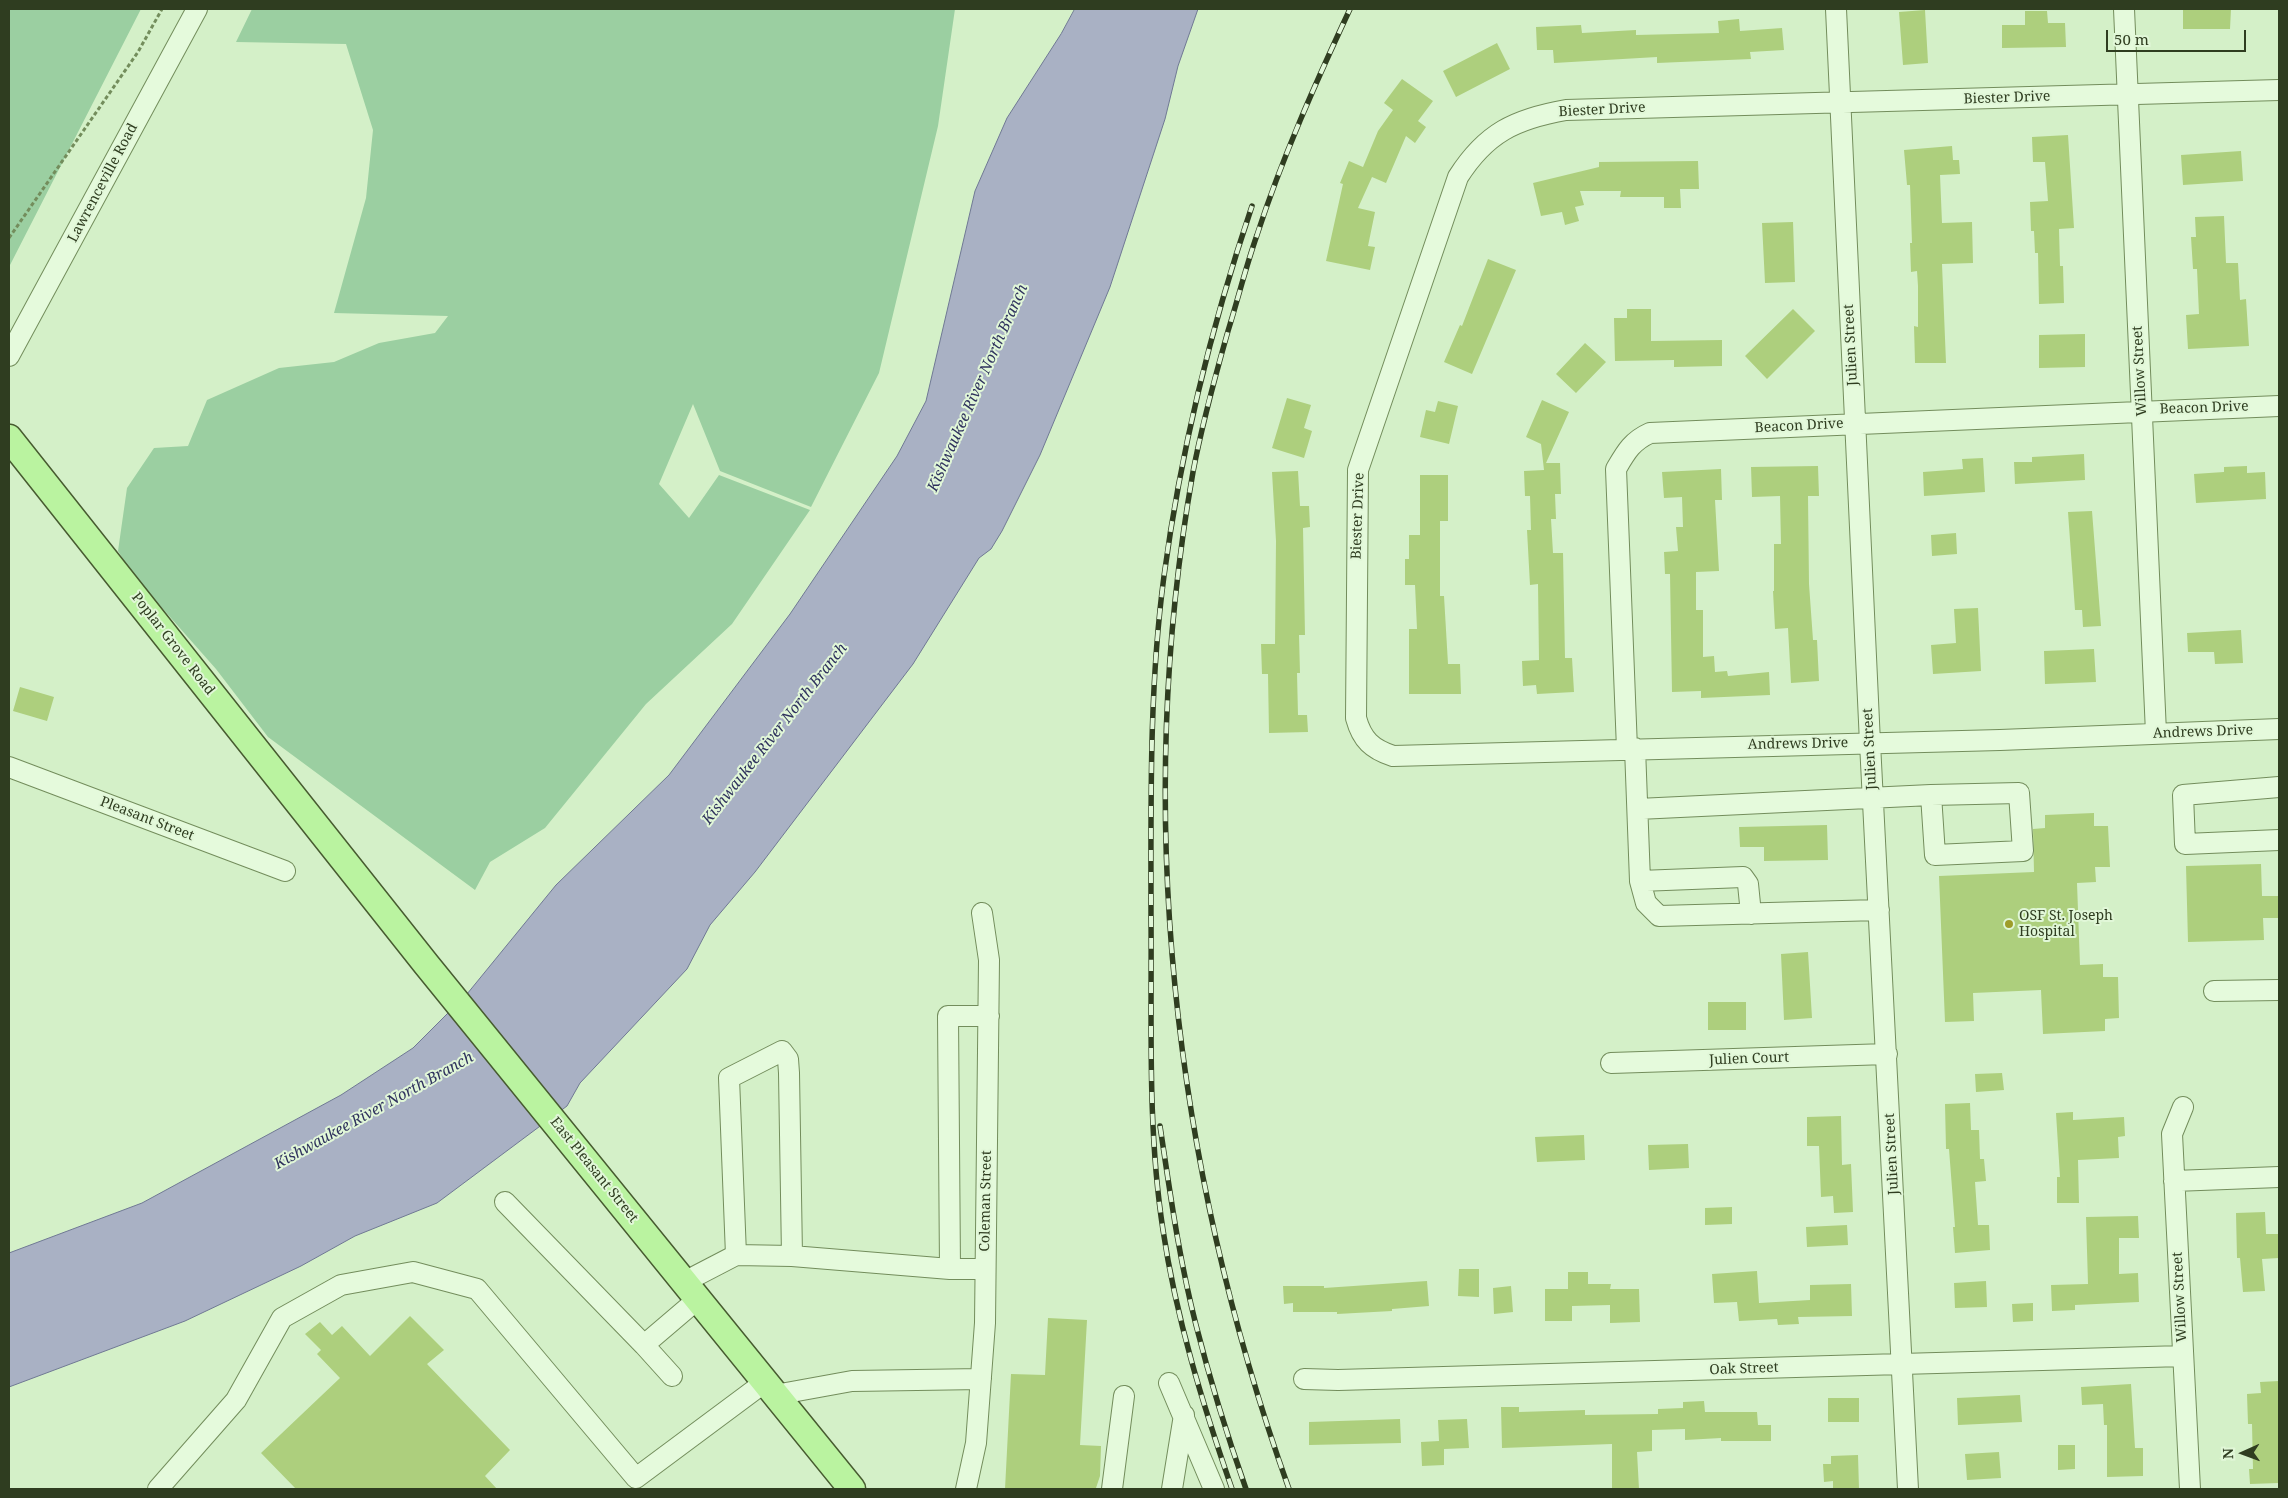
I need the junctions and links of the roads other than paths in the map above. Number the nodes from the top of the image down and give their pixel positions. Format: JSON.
{"nodes":[{"id":1,"x":197,"y":9,"type":"edge"},
{"id":2,"x":1836,"y":9,"type":"edge"},
{"id":3,"x":2124,"y":9,"type":"edge"},
{"id":4,"x":2279,"y":90,"type":"edge"},
{"id":5,"x":2127,"y":95,"type":"junction"},
{"id":6,"x":1839,"y":103,"type":"junction"},
{"id":7,"x":33,"y":312,"type":"junction"},
{"id":8,"x":9,"y":328,"type":"edge"},
{"id":9,"x":9,"y":356,"type":"edge"},
{"id":10,"x":2279,"y":406,"type":"edge"},
{"id":11,"x":2142,"y":411,"type":"junction"},
{"id":12,"x":1854,"y":423,"type":"junction"},
{"id":13,"x":9,"y":438,"type":"edge"},
{"id":14,"x":2279,"y":729,"type":"edge"},
{"id":15,"x":2156,"y":733,"type":"junction"},
{"id":16,"x":1870,"y":742,"type":"junction"},
{"id":17,"x":1631,"y":749,"type":"junction"},
{"id":18,"x":1377,"y":751,"type":"joint"},
{"id":19,"x":9,"y":767,"type":"edge"},
{"id":20,"x":2279,"y":787,"type":"edge"},
{"id":21,"x":1931,"y":795,"type":"junction"},
{"id":22,"x":1873,"y":799,"type":"junction"},
{"id":23,"x":1638,"y":809,"type":"junction"},
{"id":24,"x":2279,"y":840,"type":"edge"},
{"id":25,"x":337,"y":850,"type":"joint"},
{"id":26,"x":284,"y":871,"type":"dead end"},
{"id":27,"x":1640,"y":882,"type":"junction"},
{"id":28,"x":1879,"y":910,"type":"junction"},
{"id":29,"x":982,"y":913,"type":"dead end"},
{"id":30,"x":1751,"y":914,"type":"junction"},
{"id":31,"x":2279,"y":990,"type":"edge"},
{"id":32,"x":2214,"y":991,"type":"dead end"},
{"id":33,"x":989,"y":1016,"type":"junction"},
{"id":34,"x":1887,"y":1054,"type":"junction"},
{"id":35,"x":1611,"y":1063,"type":"dead end"},
{"id":36,"x":2183,"y":1107,"type":"dead end"},
{"id":37,"x":2279,"y":1177,"type":"edge"},
{"id":38,"x":2174,"y":1181,"type":"junction"},
{"id":39,"x":505,"y":1202,"type":"dead end"},
{"id":40,"x":736,"y":1255,"type":"junction"},
{"id":41,"x":792,"y":1256,"type":"junction"},
{"id":42,"x":950,"y":1269,"type":"junction"},
{"id":43,"x":985,"y":1269,"type":"junction"},
{"id":44,"x":691,"y":1290,"type":"junction"},
{"id":45,"x":644,"y":1345,"type":"junction"},
{"id":46,"x":2183,"y":1356,"type":"junction"},
{"id":47,"x":1903,"y":1365,"type":"junction"},
{"id":48,"x":672,"y":1376,"type":"dead end"},
{"id":49,"x":981,"y":1379,"type":"junction"},
{"id":50,"x":1304,"y":1379,"type":"dead end"},
{"id":51,"x":1169,"y":1383,"type":"dead end"},
{"id":52,"x":770,"y":1388,"type":"junction"},
{"id":53,"x":1124,"y":1396,"type":"dead end"},
{"id":54,"x":1184,"y":1415,"type":"junction"},
{"id":55,"x":639,"y":1483,"type":"edge"},
{"id":56,"x":158,"y":1489,"type":"edge"},
{"id":57,"x":852,"y":1489,"type":"edge"},
{"id":58,"x":966,"y":1489,"type":"edge"},
{"id":59,"x":1112,"y":1489,"type":"edge"},
{"id":60,"x":1172,"y":1489,"type":"edge"},
{"id":61,"x":1214,"y":1489,"type":"edge"},
{"id":62,"x":1908,"y":1489,"type":"edge"},
{"id":63,"x":2190,"y":1489,"type":"edge"}],
"edges":[{"from":1,"to":7,"type":"street","name":"Lawrenceville Road"},
{"from":2,"to":6,"type":"street","name":"Julien Street"},
{"from":3,"to":5,"type":"street","name":"Willow Street"},
{"from":4,"to":5,"type":"street","name":"Biester Drive"},
{"from":5,"to":6,"type":"street","name":"Biester Drive"},
{"from":5,"to":11,"type":"street","name":"Willow Street"},
{"from":6,"to":12,"type":"street","name":"Julien Street"},
{"from":6,"to":18,"type":"street","name":"Biester Drive"},
{"from":7,"to":8,"type":"street"},
{"from":7,"to":9,"type":"street","name":"Lawrenceville Road"},
{"from":10,"to":11,"type":"street","name":"Beacon Drive"},
{"from":11,"to":12,"type":"street","name":"Beacon Drive"},
{"from":11,"to":15,"type":"street","name":"Willow Street"},
{"from":12,"to":16,"type":"street","name":"Julien Street"},
{"from":12,"to":17,"type":"street","name":"Beacon Drive"},
{"from":13,"to":25,"type":"main road","name":"Poplar Grove Road"},
{"from":14,"to":15,"type":"street","name":"Andrews Drive"},
{"from":15,"to":16,"type":"street","name":"Andrews Drive"},
{"from":16,"to":17,"type":"street","name":"Andrews Drive"},
{"from":16,"to":22,"type":"street","name":"Julien Street"},
{"from":17,"to":18,"type":"street","name":"Andrews Drive"},
{"from":17,"to":23,"type":"street","name":"Beacon Drive"},
{"from":19,"to":26,"type":"street","name":"Pleasant Street"},
{"from":20,"to":24,"type":"street"},
{"from":21,"to":21,"type":"street"},
{"from":21,"to":22,"type":"street"},
{"from":22,"to":23,"type":"street"},
{"from":22,"to":28,"type":"street","name":"Julien Street"},
{"from":23,"to":27,"type":"street","name":"Beacon Drive"},
{"from":25,"to":44,"type":"main road","name":"East Pleasant Street"},
{"from":27,"to":30,"type":"street","name":"Beacon Drive"},
{"from":27,"to":30,"type":"street"},
{"from":28,"to":30,"type":"street","name":"Beacon Drive"},
{"from":28,"to":34,"type":"street","name":"Julien Street"},
{"from":29,"to":33,"type":"street","name":"Coleman Street"},
{"from":31,"to":32,"type":"street"},
{"from":33,"to":42,"type":"street"},
{"from":33,"to":43,"type":"street","name":"Coleman Street"},
{"from":34,"to":35,"type":"street","name":"Julien Court"},
{"from":34,"to":47,"type":"street","name":"Julien Street"},
{"from":36,"to":38,"type":"street","name":"Willow Street"},
{"from":37,"to":38,"type":"street"},
{"from":38,"to":46,"type":"street","name":"Willow Street"},
{"from":39,"to":45,"type":"street"},
{"from":40,"to":41,"type":"street"},
{"from":40,"to":41,"type":"street"},
{"from":40,"to":44,"type":"street"},
{"from":41,"to":42,"type":"street"},
{"from":42,"to":43,"type":"street"},
{"from":43,"to":49,"type":"street","name":"Coleman Street"},
{"from":44,"to":45,"type":"street"},
{"from":44,"to":52,"type":"main road","name":"East Pleasant Street"},
{"from":45,"to":48,"type":"street"},
{"from":46,"to":47,"type":"street","name":"Oak Street"},
{"from":46,"to":63,"type":"street","name":"Willow Street"},
{"from":47,"to":50,"type":"street","name":"Oak Street"},
{"from":47,"to":62,"type":"street","name":"Julien Street"},
{"from":49,"to":52,"type":"street"},
{"from":49,"to":58,"type":"street","name":"Coleman Street"},
{"from":51,"to":54,"type":"street"},
{"from":52,"to":55,"type":"street"},
{"from":52,"to":57,"type":"main road","name":"East Pleasant Street"},
{"from":53,"to":59,"type":"street"},
{"from":54,"to":60,"type":"street"},
{"from":54,"to":61,"type":"street"},
{"from":55,"to":56,"type":"street"}]}
